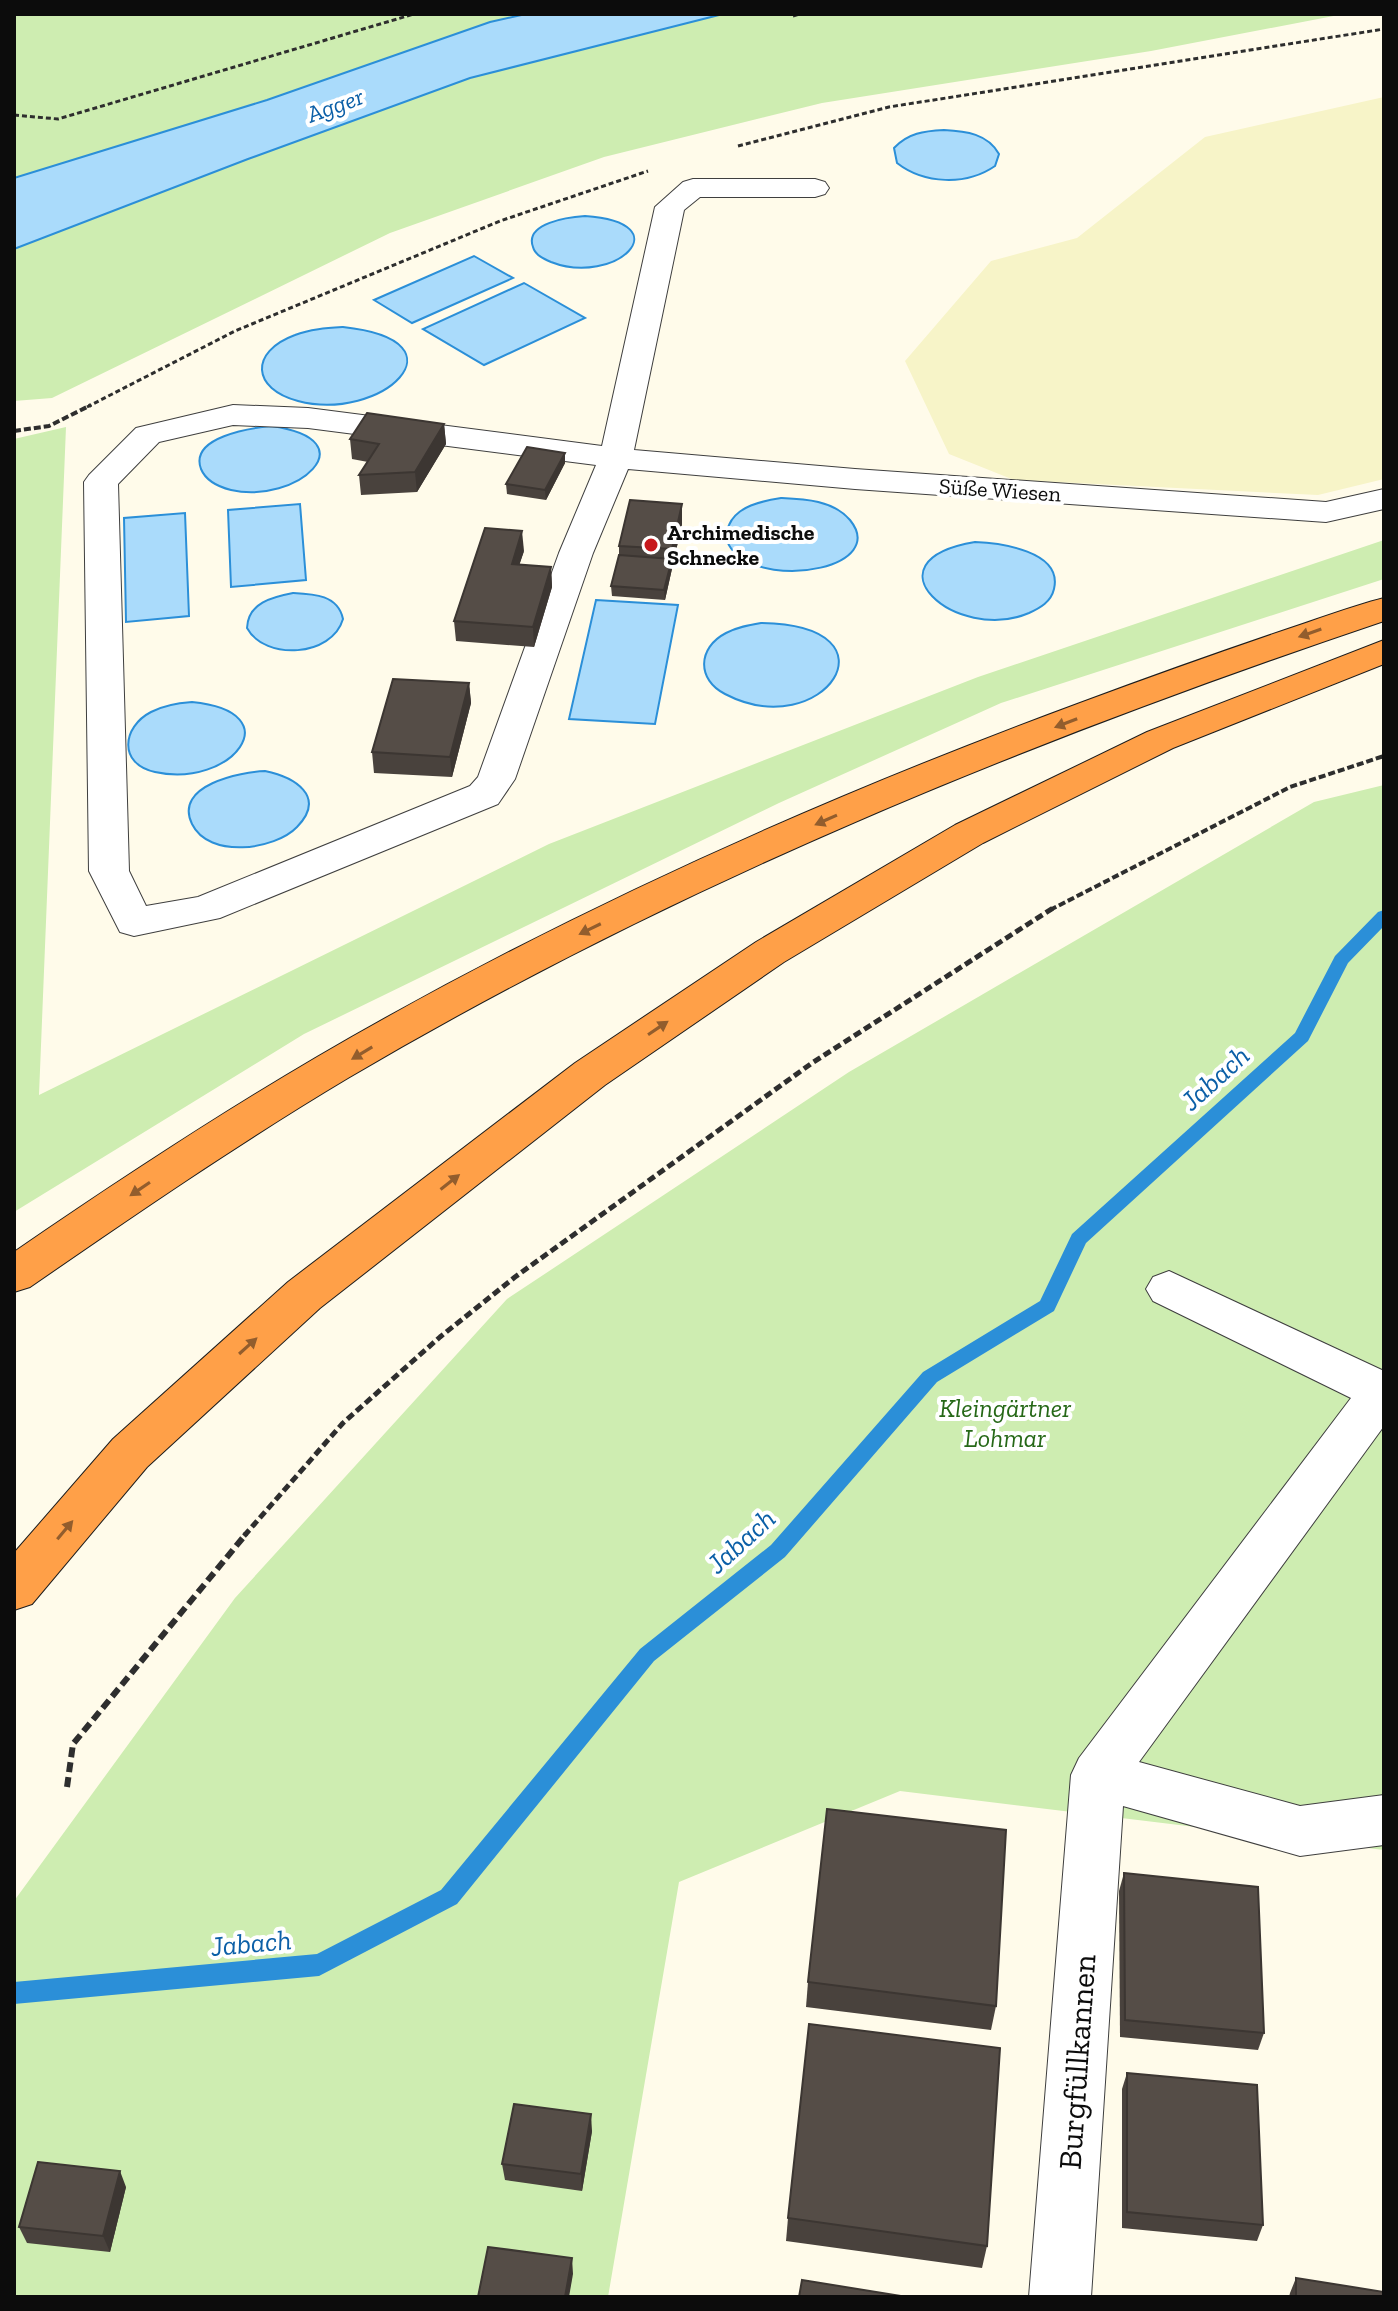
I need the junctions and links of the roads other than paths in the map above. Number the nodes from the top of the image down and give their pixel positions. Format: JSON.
{"nodes":[{"id":1,"x":815,"y":188,"type":"dead end"},
{"id":2,"x":616,"y":458,"type":"junction"},
{"id":3,"x":1384,"y":499,"type":"edge"},
{"id":4,"x":1384,"y":609,"type":"edge"},
{"id":5,"x":1384,"y":651,"type":"edge"},
{"id":6,"x":17,"y":1272,"type":"edge"},
{"id":7,"x":1169,"y":1289,"type":"dead end"},
{"id":8,"x":1384,"y":1391,"type":"edge"},
{"id":9,"x":14,"y":1589,"type":"edge"},
{"id":10,"x":1095,"y":1801,"type":"junction"},
{"id":11,"x":1384,"y":1820,"type":"edge"},
{"id":12,"x":1060,"y":2297,"type":"edge"}],
"edges":[{"from":1,"to":2,"type":"street"},
{"from":2,"to":2,"type":"street","name":"Süße Wiesen"},
{"from":2,"to":3,"type":"street","name":"Süße Wiesen"},
{"from":4,"to":6,"type":"highway","one_way":true},
{"from":9,"to":5,"type":"highway","one_way":true},
{"from":7,"to":8,"type":"street"},
{"from":8,"to":10,"type":"street"},
{"from":10,"to":11,"type":"street"},
{"from":10,"to":12,"type":"street","name":"Burgfüllkannen"}]}
